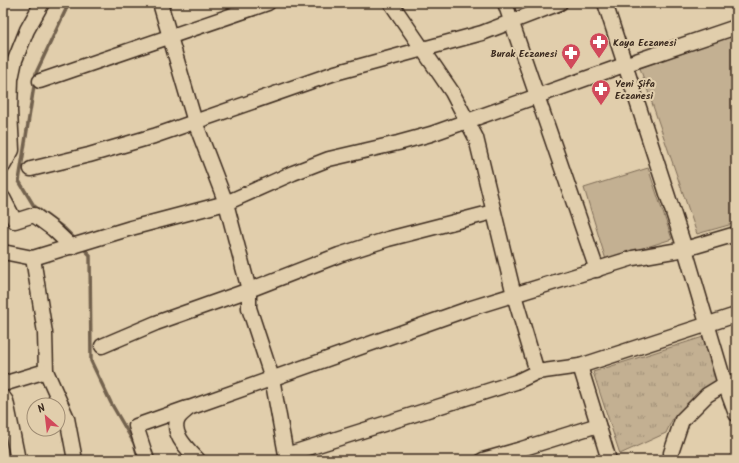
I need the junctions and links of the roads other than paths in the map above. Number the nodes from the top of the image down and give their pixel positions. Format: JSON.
{"nodes":[{"id":1,"x":42,"y":3,"type":"edge"},
{"id":2,"x":160,"y":3,"type":"edge"},
{"id":3,"x":268,"y":3,"type":"edge"},
{"id":4,"x":391,"y":3,"type":"edge"},
{"id":5,"x":505,"y":3,"type":"edge"},
{"id":6,"x":560,"y":3,"type":"edge"},
{"id":7,"x":605,"y":3,"type":"edge"},
{"id":8,"x":510,"y":22,"type":"junction"},
{"id":9,"x":736,"y":27,"type":"edge"},
{"id":10,"x":169,"y":37,"type":"junction"},
{"id":11,"x":422,"y":48,"type":"junction"},
{"id":12,"x":624,"y":65,"type":"junction"},
{"id":13,"x":40,"y":81,"type":"dead end"},
{"id":14,"x":538,"y":96,"type":"junction"},
{"id":15,"x":468,"y":121,"type":"junction"},
{"id":16,"x":195,"y":122,"type":"junction"},
{"id":17,"x":3,"y":166,"type":"edge"},
{"id":18,"x":31,"y":168,"type":"dead end"},
{"id":19,"x":3,"y":198,"type":"edge"},
{"id":20,"x":226,"y":203,"type":"junction"},
{"id":21,"x":493,"y":212,"type":"junction"},
{"id":22,"x":736,"y":234,"type":"edge"},
{"id":23,"x":73,"y":247,"type":"junction"},
{"id":24,"x":685,"y":249,"type":"junction"},
{"id":25,"x":3,"y":252,"type":"edge"},
{"id":26,"x":33,"y":258,"type":"junction"},
{"id":27,"x":597,"y":270,"type":"junction"},
{"id":28,"x":249,"y":290,"type":"junction"},
{"id":29,"x":514,"y":295,"type":"junction"},
{"id":30,"x":736,"y":315,"type":"edge"},
{"id":31,"x":708,"y":324,"type":"junction"},
{"id":32,"x":102,"y":346,"type":"dead end"},
{"id":33,"x":580,"y":366,"type":"junction"},
{"id":34,"x":46,"y":372,"type":"junction"},
{"id":35,"x":537,"y":372,"type":"junction"},
{"id":36,"x":272,"y":378,"type":"junction"},
{"id":37,"x":730,"y":382,"type":"edge"},
{"id":38,"x":3,"y":384,"type":"edge"},
{"id":39,"x":3,"y":397,"type":"edge"},
{"id":40,"x":189,"y":408,"type":"junction"},
{"id":41,"x":736,"y":414,"type":"edge"},
{"id":42,"x":598,"y":425,"type":"junction"},
{"id":43,"x":517,"y":456,"type":"edge"},
{"id":44,"x":287,"y":457,"type":"edge"},
{"id":45,"x":18,"y":460,"type":"edge"},
{"id":46,"x":75,"y":460,"type":"edge"},
{"id":47,"x":147,"y":460,"type":"edge"},
{"id":48,"x":198,"y":460,"type":"edge"},
{"id":49,"x":483,"y":460,"type":"edge"},
{"id":50,"x":609,"y":460,"type":"edge"},
{"id":51,"x":673,"y":460,"type":"edge"}],
"edges":[{"from":1,"to":17,"type":"street"},
{"from":2,"to":10,"type":"street"},
{"from":3,"to":10,"type":"street"},
{"from":4,"to":11,"type":"street"},
{"from":5,"to":8,"type":"street"},
{"from":6,"to":8,"type":"street"},
{"from":7,"to":12,"type":"street"},
{"from":8,"to":11,"type":"street"},
{"from":8,"to":14,"type":"street"},
{"from":9,"to":12,"type":"street"},
{"from":10,"to":13,"type":"street"},
{"from":10,"to":16,"type":"street"},
{"from":11,"to":15,"type":"street"},
{"from":11,"to":16,"type":"street"},
{"from":12,"to":14,"type":"street"},
{"from":12,"to":24,"type":"street"},
{"from":14,"to":15,"type":"street"},
{"from":14,"to":27,"type":"street"},
{"from":15,"to":20,"type":"street"},
{"from":15,"to":21,"type":"street"},
{"from":16,"to":18,"type":"street"},
{"from":16,"to":20,"type":"street"},
{"from":19,"to":23,"type":"street"},
{"from":20,"to":23,"type":"street"},
{"from":20,"to":28,"type":"street"},
{"from":21,"to":28,"type":"street"},
{"from":21,"to":29,"type":"street"},
{"from":22,"to":24,"type":"street"},
{"from":23,"to":26,"type":"street"},
{"from":24,"to":27,"type":"street"},
{"from":24,"to":31,"type":"street"},
{"from":25,"to":26,"type":"street"},
{"from":26,"to":34,"type":"street"},
{"from":27,"to":29,"type":"street"},
{"from":28,"to":32,"type":"street"},
{"from":28,"to":36,"type":"street"},
{"from":29,"to":35,"type":"street"},
{"from":29,"to":36,"type":"street"},
{"from":30,"to":31,"type":"street"},
{"from":31,"to":33,"type":"street"},
{"from":31,"to":37,"type":"street"},
{"from":33,"to":35,"type":"street"},
{"from":33,"to":42,"type":"street"},
{"from":34,"to":38,"type":"street"},
{"from":34,"to":46,"type":"street"},
{"from":35,"to":44,"type":"street"},
{"from":36,"to":40,"type":"street"},
{"from":36,"to":44,"type":"street"},
{"from":37,"to":41,"type":"street"},
{"from":37,"to":51,"type":"street"},
{"from":39,"to":45,"type":"street"},
{"from":40,"to":47,"type":"street"},
{"from":40,"to":48,"type":"street"},
{"from":42,"to":43,"type":"street"},
{"from":42,"to":50,"type":"street"},
{"from":43,"to":49,"type":"street"}]}
